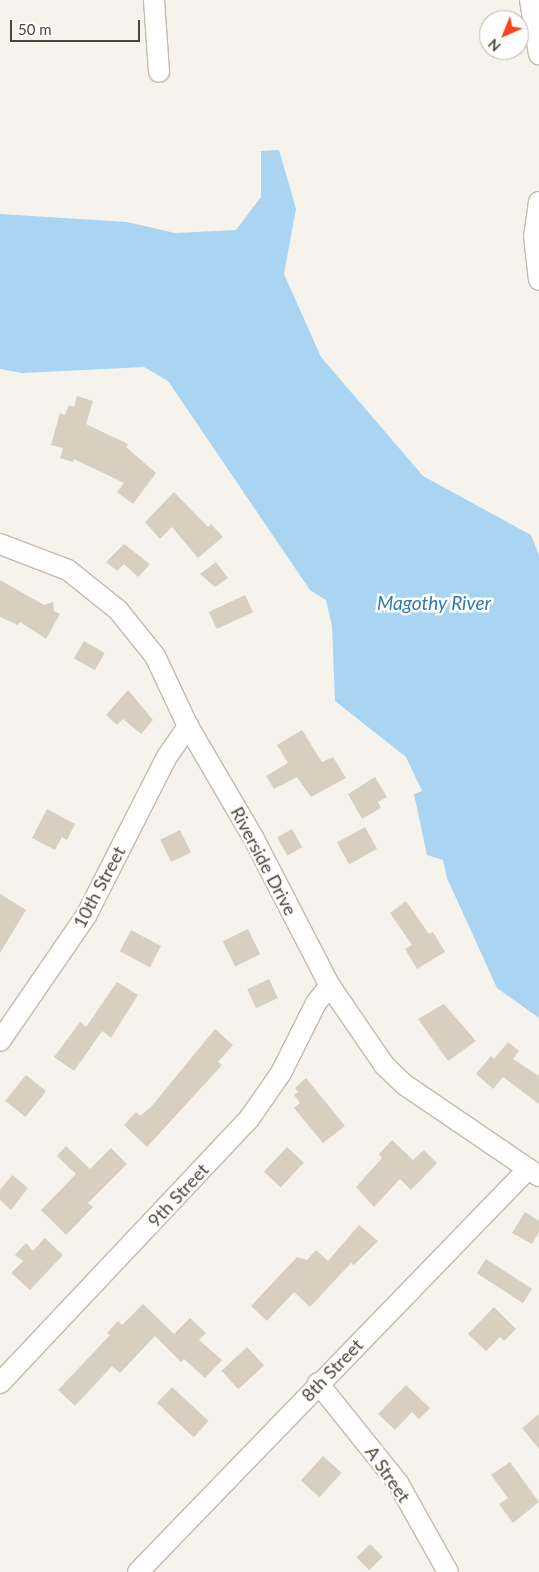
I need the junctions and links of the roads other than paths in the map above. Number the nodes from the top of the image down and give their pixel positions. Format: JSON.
{"nodes":[{"id":1,"x":154,"y":0,"type":"edge"},
{"id":2,"x":530,"y":0,"type":"edge"},
{"id":3,"x":539,"y":54,"type":"edge"},
{"id":4,"x":159,"y":72,"type":"dead end"},
{"id":5,"x":539,"y":202,"type":"edge"},
{"id":6,"x":539,"y":280,"type":"edge"},
{"id":7,"x":0,"y":544,"type":"edge"},
{"id":8,"x":188,"y":726,"type":"junction"},
{"id":9,"x":330,"y":986,"type":"junction"},
{"id":10,"x":0,"y":1041,"type":"edge"},
{"id":11,"x":533,"y":1172,"type":"edge"},
{"id":12,"x":0,"y":1383,"type":"edge"},
{"id":13,"x":318,"y":1383,"type":"junction"},
{"id":14,"x":138,"y":1572,"type":"edge"},
{"id":15,"x":448,"y":1572,"type":"edge"}],
"edges":[{"from":1,"to":4,"type":"street"},
{"from":2,"to":3,"type":"street"},
{"from":5,"to":6,"type":"street"},
{"from":7,"to":8,"type":"street","name":"Riverside Drive"},
{"from":8,"to":9,"type":"street","name":"Riverside Drive"},
{"from":8,"to":10,"type":"street","name":"10th Street"},
{"from":9,"to":11,"type":"street","name":"Riverside Drive"},
{"from":9,"to":12,"type":"street","name":"9th Street"},
{"from":11,"to":13,"type":"street","name":"8th Street"},
{"from":13,"to":14,"type":"street","name":"8th Street"},
{"from":13,"to":15,"type":"street","name":"A Street"}]}
